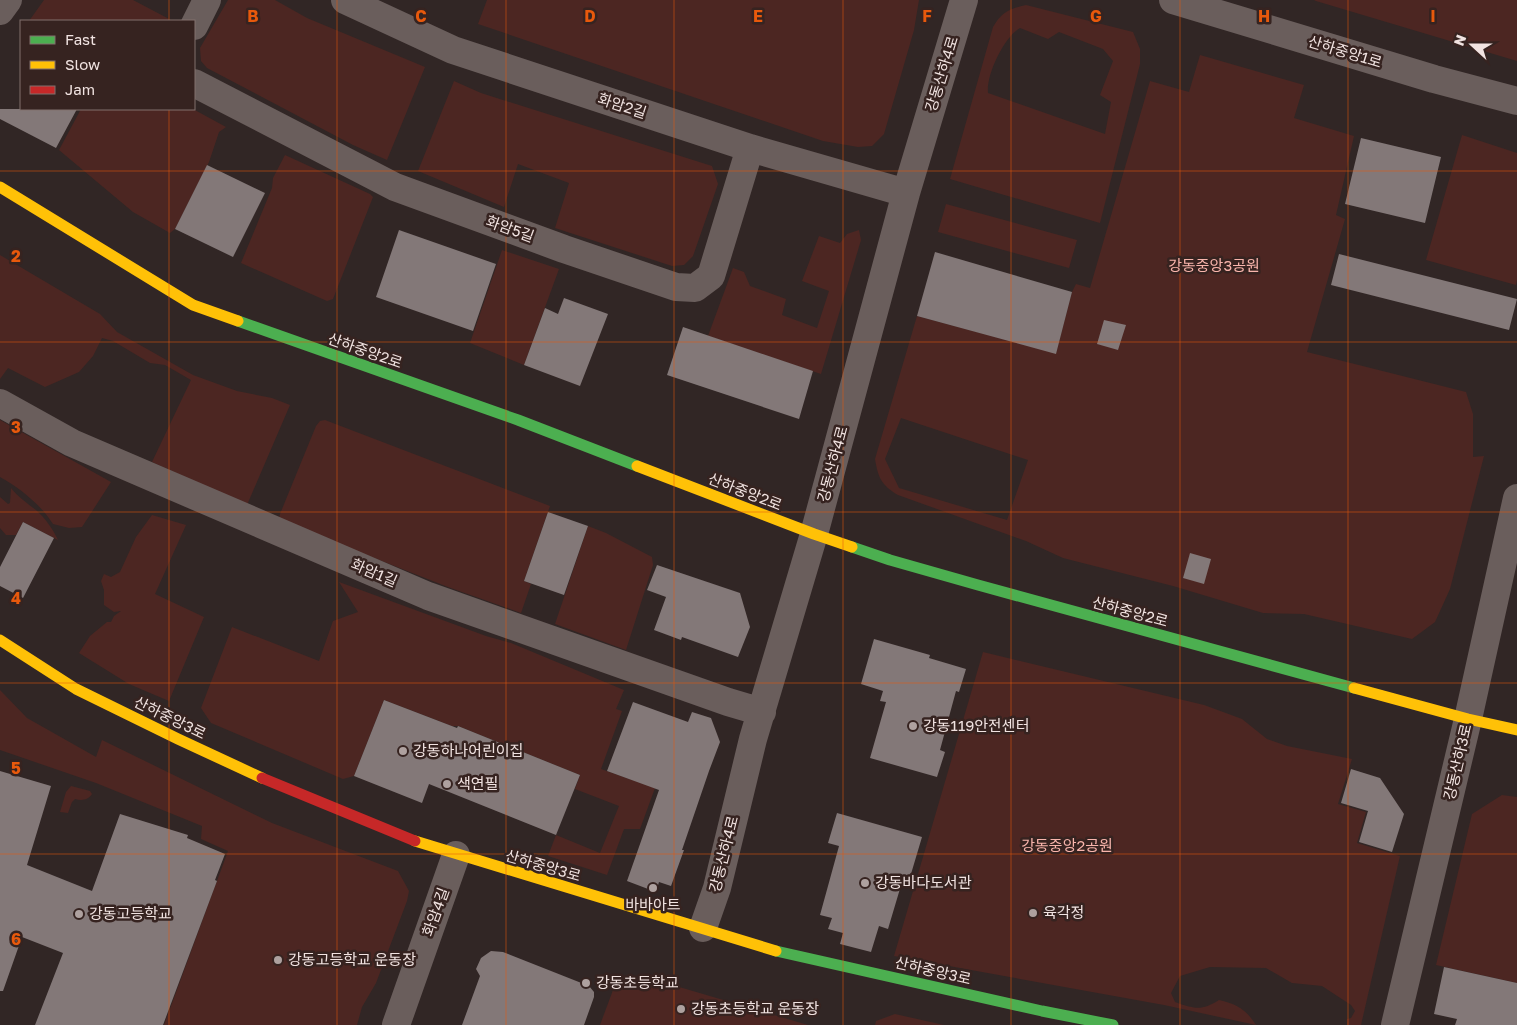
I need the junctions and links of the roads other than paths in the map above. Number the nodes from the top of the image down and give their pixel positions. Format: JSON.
{"nodes":[{"id":1,"x":8,"y":0,"type":"edge"},
{"id":2,"x":207,"y":0,"type":"edge"},
{"id":3,"x":345,"y":0,"type":"edge"},
{"id":4,"x":964,"y":0,"type":"edge"},
{"id":5,"x":1173,"y":0,"type":"edge"},
{"id":6,"x":0,"y":11,"type":"edge"},
{"id":7,"x":195,"y":24,"type":"edge"},
{"id":8,"x":195,"y":84,"type":"edge"},
{"id":9,"x":1517,"y":101,"type":"edge"},
{"id":10,"x":750,"y":148,"type":"junction"},
{"id":11,"x":0,"y":187,"type":"edge"},
{"id":12,"x":906,"y":193,"type":"junction"},
{"id":13,"x":0,"y":402,"type":"edge"},
{"id":14,"x":1517,"y":498,"type":"edge"},
{"id":15,"x":814,"y":534,"type":"junction"},
{"id":16,"x":0,"y":640,"type":"edge"},
{"id":17,"x":762,"y":712,"type":"junction"},
{"id":18,"x":1468,"y":719,"type":"junction"},
{"id":19,"x":1517,"y":730,"type":"edge"},
{"id":20,"x":456,"y":856,"type":"junction"},
{"id":21,"x":703,"y":928,"type":"junction"},
{"id":22,"x":396,"y":1025,"type":"edge"},
{"id":23,"x":1113,"y":1025,"type":"edge"},
{"id":24,"x":1395,"y":1025,"type":"edge"}],
"edges":[{"from":1,"to":6,"type":"street"},
{"from":2,"to":7,"type":"street"},
{"from":3,"to":10,"type":"street","name":"화암2길"},
{"from":4,"to":12,"type":"street","name":"강동산하4로"},
{"from":5,"to":9,"type":"street","name":"산하중앙1로"},
{"from":8,"to":10,"type":"street","name":"화암5길"},
{"from":10,"to":12,"type":"street","name":"화암2길"},
{"from":11,"to":15,"type":"main road","name":"산하중앙2로"},
{"from":12,"to":15,"type":"street","name":"강동산하4로"},
{"from":13,"to":17,"type":"street","name":"화암1길"},
{"from":14,"to":18,"type":"street","name":"강동산하3로"},
{"from":15,"to":17,"type":"street","name":"강동산하4로"},
{"from":15,"to":18,"type":"main road","name":"산하중앙2로"},
{"from":16,"to":20,"type":"main road","name":"산하중앙3로"},
{"from":17,"to":21,"type":"street","name":"강동산하4로"},
{"from":18,"to":19,"type":"main road","name":"산하중앙2로"},
{"from":18,"to":24,"type":"street","name":"강동산하3로"},
{"from":20,"to":21,"type":"main road","name":"산하중앙3로"},
{"from":20,"to":22,"type":"street","name":"화암4길"},
{"from":21,"to":23,"type":"main road","name":"산하중앙3로"}]}
